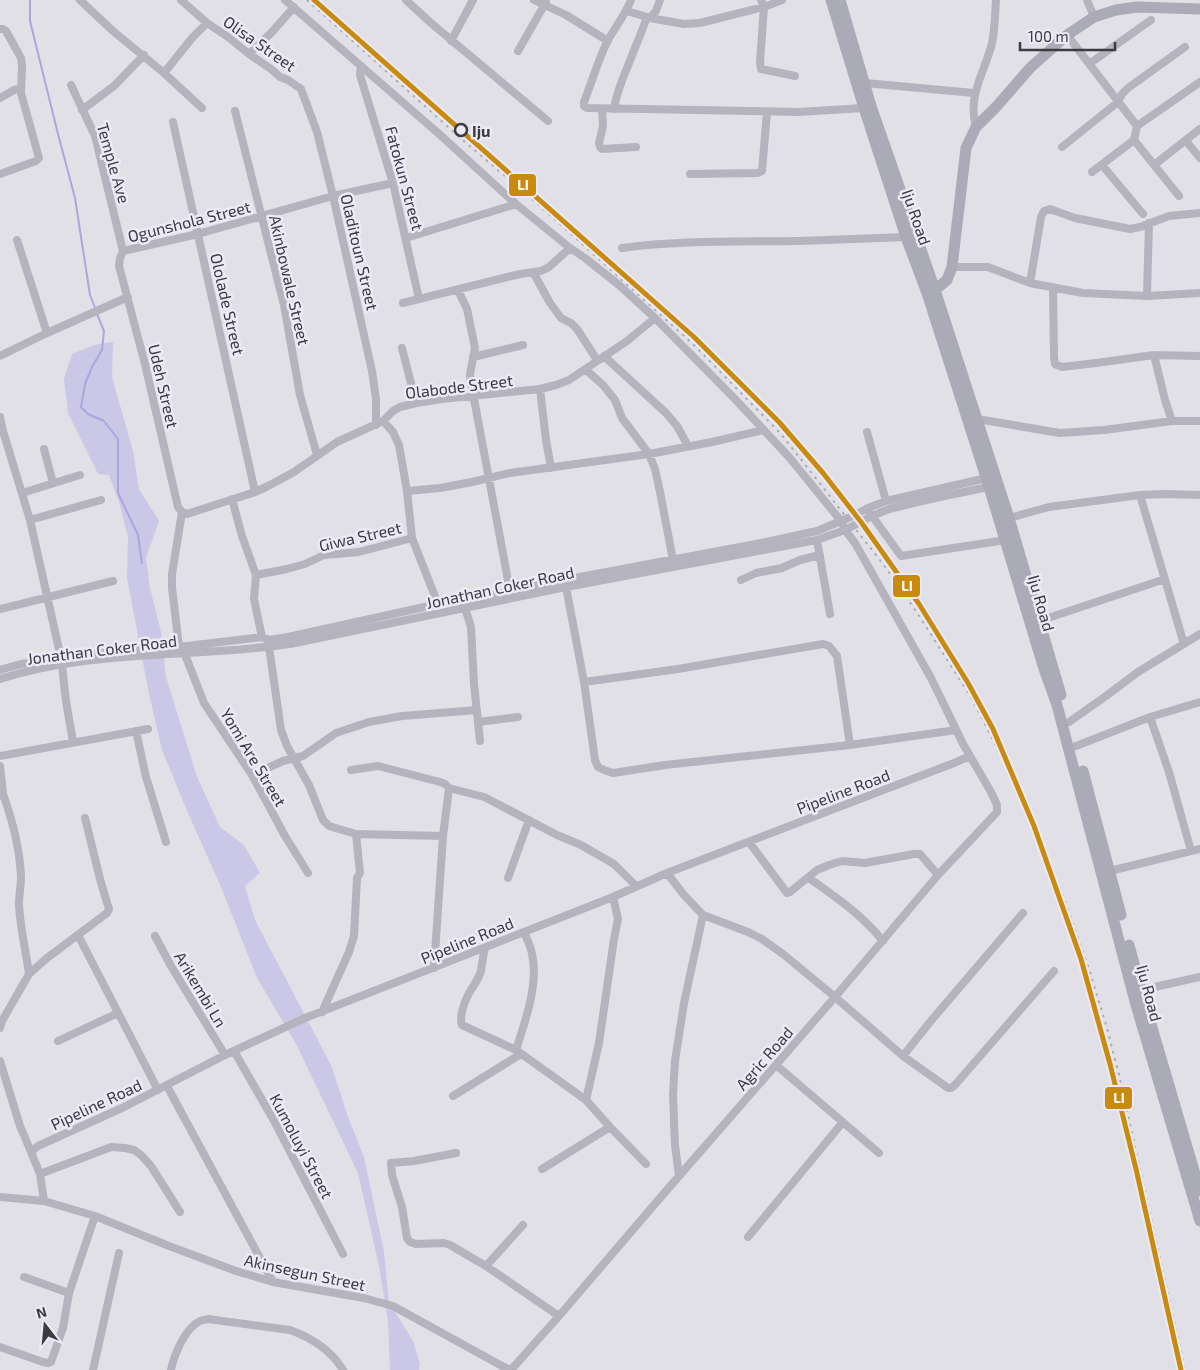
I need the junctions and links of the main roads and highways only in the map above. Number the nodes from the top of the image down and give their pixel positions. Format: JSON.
{"nodes":[{"id":1,"x":831,"y":0,"type":"edge"},
{"id":2,"x":840,"y":0,"type":"edge"},
{"id":3,"x":1157,"y":4,"type":"edge"},
{"id":4,"x":1200,"y":9,"type":"edge"},
{"id":5,"x":934,"y":290,"type":"junction"},
{"id":6,"x":992,"y":482,"type":"junction"},
{"id":7,"x":1200,"y":1193,"type":"edge"},
{"id":8,"x":1200,"y":1221,"type":"edge"}],
"edges":[{"from":1,"to":6,"type":"main road","name":"Iju Road"},
{"from":2,"to":5,"type":"main road","name":"Iju Road"},
{"from":3,"to":4,"type":"main road"},
{"from":3,"to":5,"type":"main road"},
{"from":5,"to":6,"type":"main road","name":"Iju Road"},
{"from":6,"to":7,"type":"main road","name":"Iju Road"},
{"from":6,"to":8,"type":"main road","name":"Iju Road"}]}
